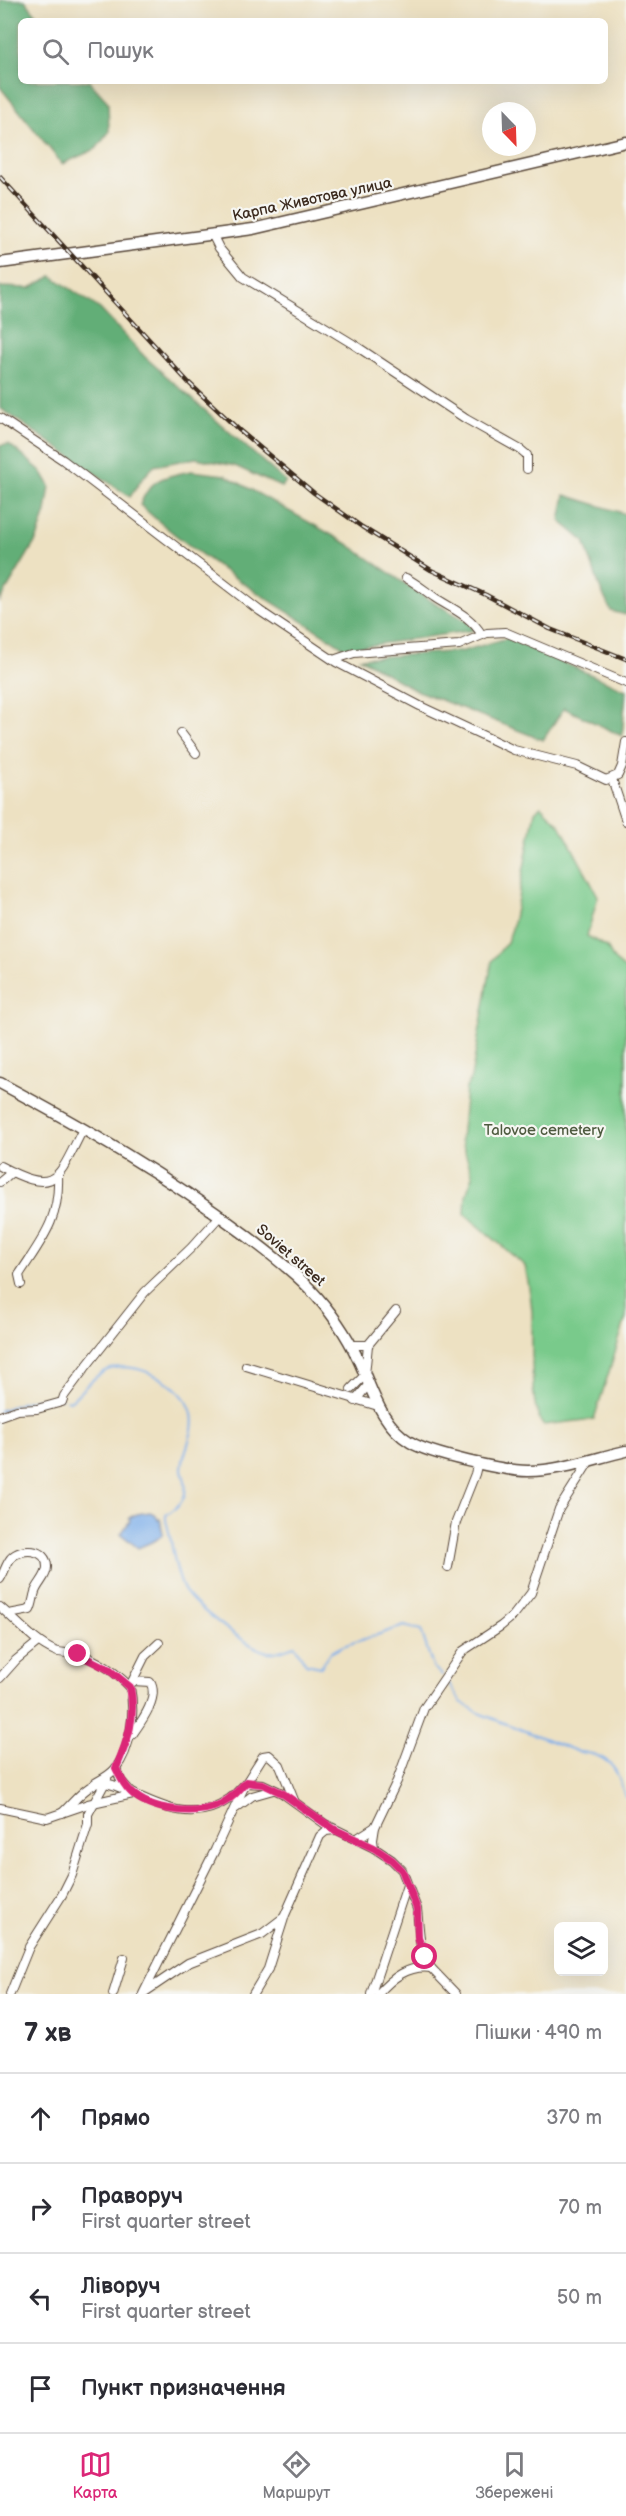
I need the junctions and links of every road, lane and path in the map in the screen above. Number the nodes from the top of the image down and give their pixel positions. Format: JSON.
{"nodes":[{"id":1,"x":626,"y":142,"type":"edge"},
{"id":2,"x":212,"y":234,"type":"junction"},
{"id":3,"x":0,"y":263,"type":"edge"},
{"id":4,"x":0,"y":418,"type":"edge"},
{"id":5,"x":526,"y":469,"type":"dead end"},
{"id":6,"x":406,"y":578,"type":"dead end"},
{"id":7,"x":482,"y":635,"type":"junction"},
{"id":8,"x":333,"y":660,"type":"junction"},
{"id":9,"x":626,"y":683,"type":"edge"},
{"id":10,"x":181,"y":733,"type":"dead end"},
{"id":11,"x":626,"y":742,"type":"edge"},
{"id":12,"x":195,"y":753,"type":"dead end"},
{"id":13,"x":612,"y":779,"type":"junction"},
{"id":14,"x":626,"y":821,"type":"edge"},
{"id":15,"x":0,"y":1083,"type":"edge"},
{"id":16,"x":83,"y":1129,"type":"junction"},
{"id":17,"x":0,"y":1166,"type":"edge"},
{"id":18,"x":12,"y":1172,"type":"junction"},
{"id":19,"x":0,"y":1175,"type":"edge"},
{"id":20,"x":58,"y":1175,"type":"junction"},
{"id":21,"x":0,"y":1182,"type":"edge"},
{"id":22,"x":220,"y":1216,"type":"junction"},
{"id":23,"x":21,"y":1284,"type":"dead end"},
{"id":24,"x":396,"y":1311,"type":"dead end"},
{"id":25,"x":351,"y":1345,"type":"junction"},
{"id":26,"x":368,"y":1345,"type":"junction"},
{"id":27,"x":246,"y":1366,"type":"dead end"},
{"id":28,"x":367,"y":1379,"type":"junction"},
{"id":29,"x":351,"y":1389,"type":"dead end"},
{"id":30,"x":355,"y":1401,"type":"junction"},
{"id":31,"x":378,"y":1406,"type":"junction"},
{"id":32,"x":0,"y":1416,"type":"edge"},
{"id":33,"x":626,"y":1451,"type":"edge"},
{"id":34,"x":590,"y":1460,"type":"junction"},
{"id":35,"x":478,"y":1462,"type":"junction"},
{"id":36,"x":448,"y":1568,"type":"dead end"},
{"id":37,"x":0,"y":1579,"type":"edge"},
{"id":38,"x":0,"y":1607,"type":"edge"},
{"id":39,"x":9,"y":1614,"type":"junction"},
{"id":40,"x":38,"y":1642,"type":"junction"},
{"id":41,"x":159,"y":1643,"type":"dead end"},
{"id":42,"x":0,"y":1678,"type":"edge"},
{"id":43,"x":131,"y":1684,"type":"junction"},
{"id":44,"x":128,"y":1740,"type":"junction"},
{"id":45,"x":116,"y":1768,"type":"junction"},
{"id":46,"x":107,"y":1779,"type":"junction"},
{"id":47,"x":246,"y":1782,"type":"junction"},
{"id":48,"x":273,"y":1790,"type":"junction"},
{"id":49,"x":133,"y":1794,"type":"junction"},
{"id":50,"x":294,"y":1802,"type":"junction"},
{"id":51,"x":93,"y":1803,"type":"junction"},
{"id":52,"x":0,"y":1808,"type":"edge"},
{"id":53,"x":235,"y":1809,"type":"junction"},
{"id":54,"x":62,"y":1813,"type":"junction"},
{"id":55,"x":375,"y":1827,"type":"junction"},
{"id":56,"x":335,"y":1830,"type":"junction"},
{"id":57,"x":356,"y":1839,"type":"junction"},
{"id":58,"x":374,"y":1848,"type":"junction"},
{"id":59,"x":408,"y":1885,"type":"junction"},
{"id":60,"x":285,"y":1915,"type":"junction"},
{"id":61,"x":124,"y":1958,"type":"dead end"},
{"id":62,"x":431,"y":1968,"type":"junction"},
{"id":63,"x":10,"y":1994,"type":"edge"},
{"id":64,"x":113,"y":1994,"type":"edge"},
{"id":65,"x":143,"y":1994,"type":"edge"},
{"id":66,"x":253,"y":1994,"type":"edge"},
{"id":67,"x":371,"y":1994,"type":"edge"},
{"id":68,"x":378,"y":1994,"type":"edge"},
{"id":69,"x":456,"y":1994,"type":"edge"}],
"edges":[{"from":1,"to":2,"type":"main road","name":"Карпа Животова улица"},
{"from":2,"to":3,"type":"main road","name":"Карпа Животова улица"},
{"from":2,"to":5,"type":"street"},
{"from":4,"to":8,"type":"street"},
{"from":6,"to":7,"type":"street"},
{"from":7,"to":8,"type":"street"},
{"from":7,"to":9,"type":"street"},
{"from":8,"to":13,"type":"street"},
{"from":10,"to":12,"type":"street"},
{"from":11,"to":13,"type":"street"},
{"from":13,"to":14,"type":"street"},
{"from":15,"to":16,"type":"main road","name":"Soviet street"},
{"from":16,"to":20,"type":"street"},
{"from":16,"to":22,"type":"main road","name":"Soviet street"},
{"from":17,"to":18,"type":"street"},
{"from":18,"to":19,"type":"street"},
{"from":18,"to":20,"type":"street"},
{"from":18,"to":21,"type":"street"},
{"from":20,"to":23,"type":"street"},
{"from":22,"to":25,"type":"main road","name":"Soviet street"},
{"from":22,"to":32,"type":"street"},
{"from":24,"to":26,"type":"street"},
{"from":25,"to":26,"type":"street"},
{"from":25,"to":28,"type":"main road","name":"Soviet street"},
{"from":26,"to":28,"type":"street"},
{"from":27,"to":30,"type":"street"},
{"from":28,"to":29,"type":"street"},
{"from":28,"to":30,"type":"street"},
{"from":28,"to":31,"type":"main road","name":"Soviet street"},
{"from":30,"to":31,"type":"street"},
{"from":31,"to":35,"type":"main road","name":"Soviet street"},
{"from":33,"to":34,"type":"main road","name":"Soviet street"},
{"from":34,"to":35,"type":"main road","name":"Soviet street"},
{"from":34,"to":55,"type":"street"},
{"from":35,"to":36,"type":"street"},
{"from":37,"to":39,"type":"street"},
{"from":38,"to":39,"type":"street"},
{"from":39,"to":40,"type":"street"},
{"from":40,"to":42,"type":"street"},
{"from":40,"to":43,"type":"street"},
{"from":41,"to":43,"type":"street"},
{"from":43,"to":44,"type":"street"},
{"from":43,"to":44,"type":"street"},
{"from":44,"to":45,"type":"street"},
{"from":45,"to":46,"type":"street"},
{"from":45,"to":49,"type":"street"},
{"from":46,"to":49,"type":"street"},
{"from":46,"to":51,"type":"street"},
{"from":46,"to":54,"type":"street"},
{"from":47,"to":48,"type":"street"},
{"from":47,"to":49,"type":"street"},
{"from":47,"to":50,"type":"street"},
{"from":47,"to":53,"type":"street"},
{"from":48,"to":50,"type":"street"},
{"from":48,"to":53,"type":"street"},
{"from":49,"to":51,"type":"street"},
{"from":50,"to":56,"type":"street"},
{"from":51,"to":54,"type":"street"},
{"from":51,"to":63,"type":"street"},
{"from":52,"to":54,"type":"street"},
{"from":53,"to":65,"type":"street"},
{"from":55,"to":57,"type":"street"},
{"from":55,"to":58,"type":"street"},
{"from":56,"to":57,"type":"street"},
{"from":56,"to":60,"type":"street"},
{"from":57,"to":58,"type":"street"},
{"from":58,"to":59,"type":"street"},
{"from":59,"to":62,"type":"street"},
{"from":59,"to":67,"type":"street"},
{"from":60,"to":65,"type":"street"},
{"from":60,"to":66,"type":"street"},
{"from":61,"to":64,"type":"street"},
{"from":62,"to":68,"type":"street"},
{"from":62,"to":69,"type":"street"}]}
